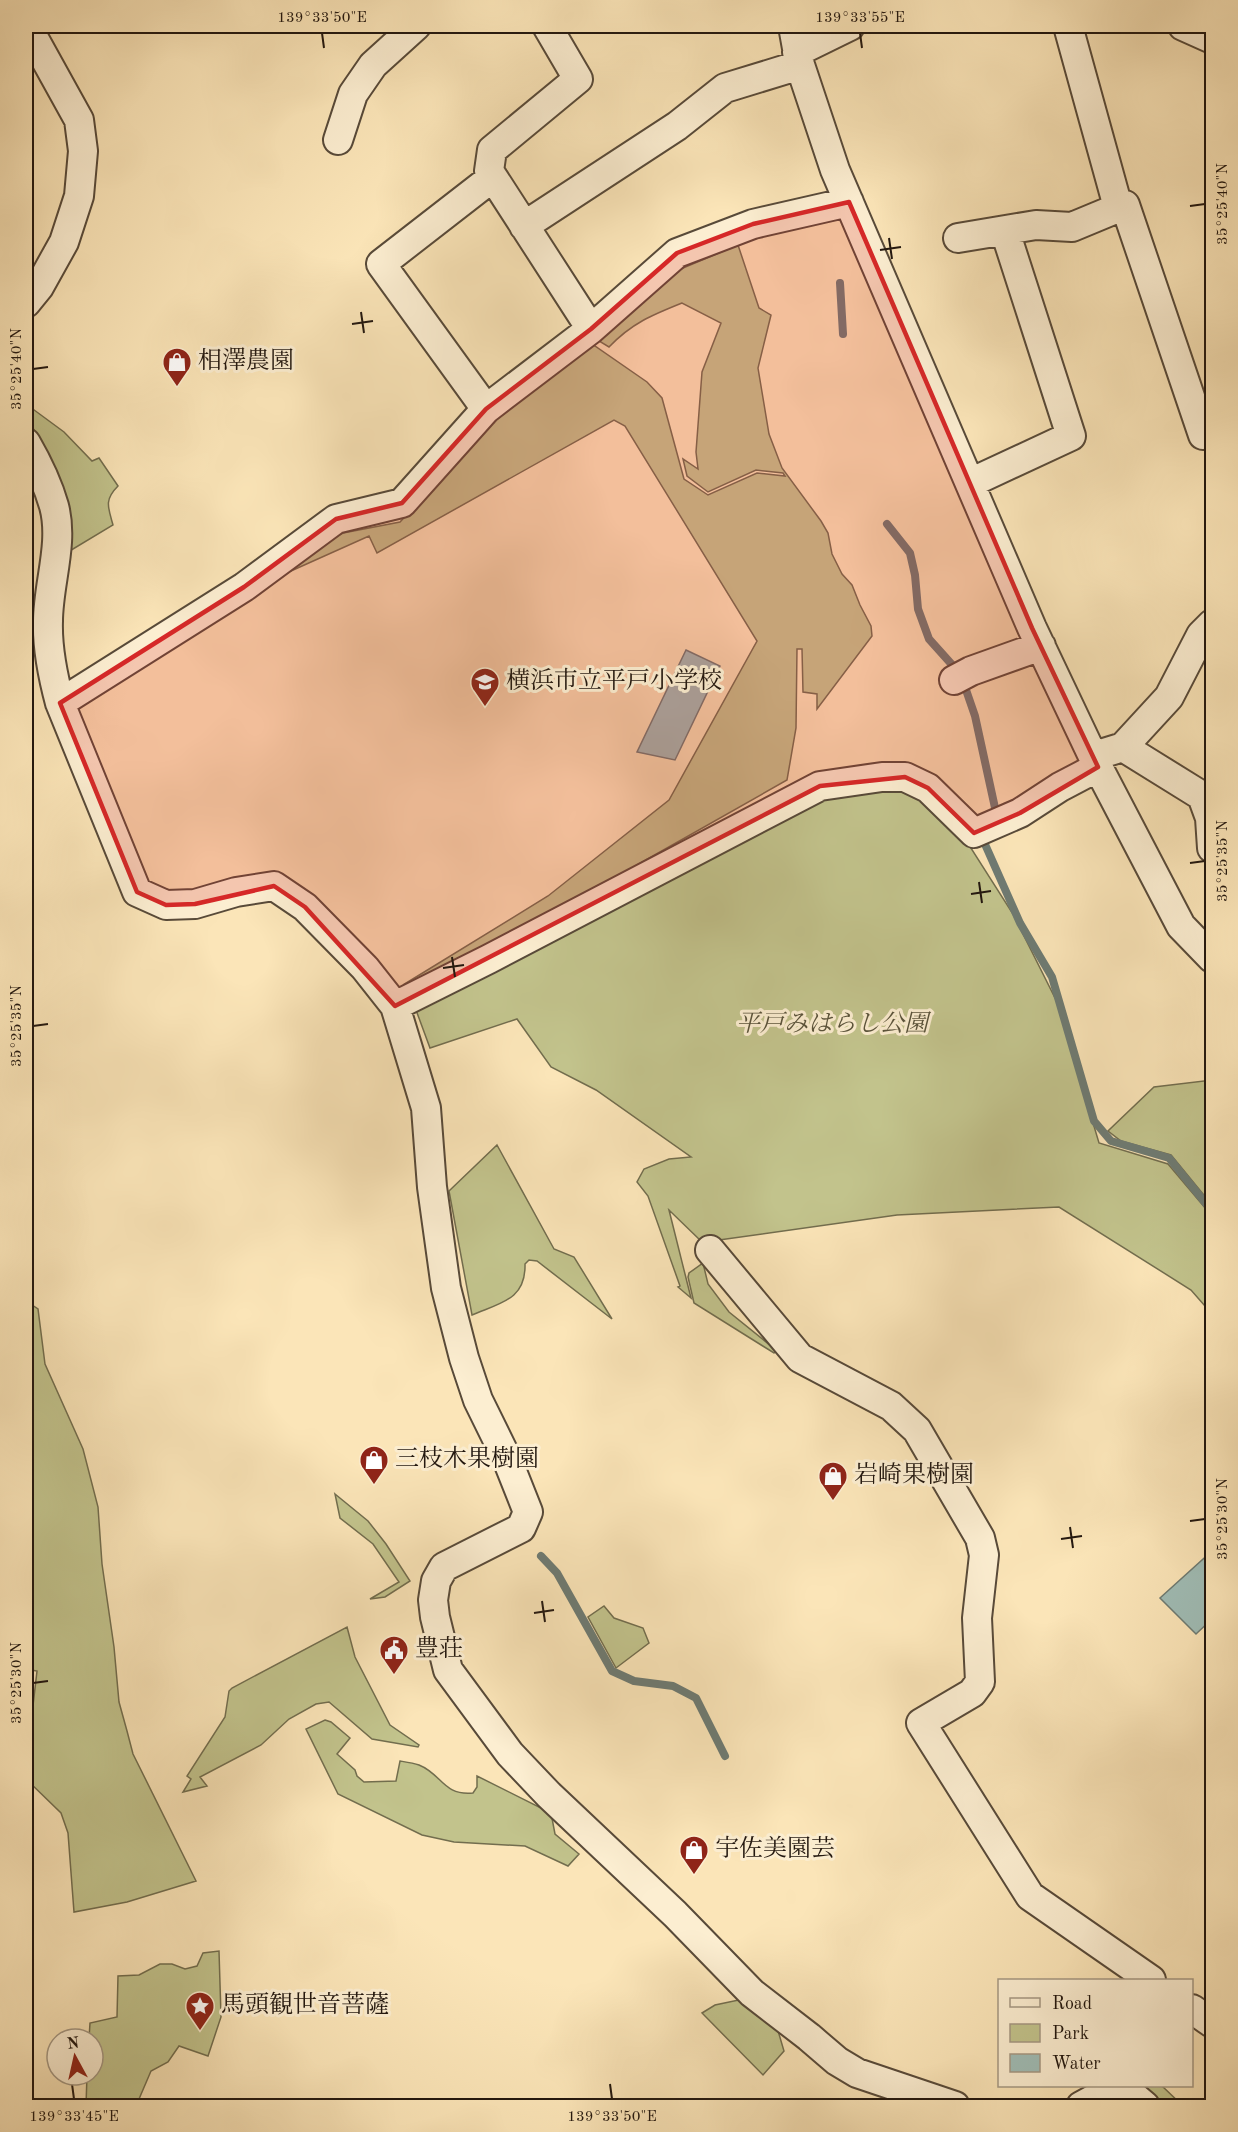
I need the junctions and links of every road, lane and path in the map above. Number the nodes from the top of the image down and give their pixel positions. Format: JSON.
{"nodes":[{"id":1,"x":27,"y":26,"type":"edge"},
{"id":2,"x":416,"y":26,"type":"edge"},
{"id":3,"x":547,"y":26,"type":"edge"},
{"id":4,"x":850,"y":26,"type":"edge"},
{"id":5,"x":1068,"y":26,"type":"edge"},
{"id":6,"x":1183,"y":26,"type":"edge"},
{"id":7,"x":1212,"y":39,"type":"edge"},
{"id":8,"x":797,"y":47,"type":"edge"},
{"id":9,"x":338,"y":140,"type":"dead end"},
{"id":10,"x":493,"y":177,"type":"junction"},
{"id":11,"x":849,"y":202,"type":"junction"},
{"id":12,"x":1118,"y":207,"type":"junction"},
{"id":13,"x":524,"y":226,"type":"junction"},
{"id":14,"x":1005,"y":231,"type":"junction"},
{"id":15,"x":958,"y":238,"type":"dead end"},
{"id":16,"x":26,"y":303,"type":"edge"},
{"id":17,"x":591,"y":329,"type":"junction"},
{"id":18,"x":486,"y":409,"type":"junction"},
{"id":19,"x":1212,"y":432,"type":"edge"},
{"id":20,"x":26,"y":443,"type":"edge"},
{"id":21,"x":970,"y":483,"type":"junction"},
{"id":22,"x":1212,"y":624,"type":"edge"},
{"id":23,"x":1041,"y":646,"type":"junction"},
{"id":24,"x":962,"y":676,"type":"dead end"},
{"id":25,"x":60,"y":703,"type":"junction"},
{"id":26,"x":1123,"y":747,"type":"junction"},
{"id":27,"x":1096,"y":762,"type":"junction"},
{"id":28,"x":1212,"y":848,"type":"edge"},
{"id":29,"x":1212,"y":958,"type":"edge"},
{"id":30,"x":395,"y":1006,"type":"junction"},
{"id":31,"x":710,"y":1250,"type":"dead end"},
{"id":32,"x":1150,"y":1979,"type":"edge"},
{"id":33,"x":1193,"y":2010,"type":"edge"},
{"id":34,"x":1212,"y":2023,"type":"edge"},
{"id":35,"x":955,"y":2106,"type":"edge"},
{"id":36,"x":1081,"y":2106,"type":"edge"},
{"id":37,"x":1145,"y":2106,"type":"edge"}],
"edges":[{"from":1,"to":16,"type":"street"},
{"from":2,"to":9,"type":"street"},
{"from":3,"to":10,"type":"street"},
{"from":4,"to":8,"type":"street"},
{"from":5,"to":12,"type":"street"},
{"from":6,"to":7,"type":"street"},
{"from":8,"to":11,"type":"street"},
{"from":8,"to":13,"type":"street"},
{"from":10,"to":13,"type":"street"},
{"from":10,"to":18,"type":"street"},
{"from":11,"to":17,"type":"street"},
{"from":11,"to":21,"type":"street"},
{"from":12,"to":14,"type":"street"},
{"from":12,"to":19,"type":"street"},
{"from":13,"to":17,"type":"street"},
{"from":14,"to":15,"type":"street"},
{"from":14,"to":21,"type":"street"},
{"from":17,"to":18,"type":"street"},
{"from":18,"to":25,"type":"street"},
{"from":20,"to":25,"type":"street"},
{"from":21,"to":23,"type":"street"},
{"from":22,"to":26,"type":"street"},
{"from":23,"to":24,"type":"street"},
{"from":23,"to":27,"type":"street"},
{"from":25,"to":30,"type":"street"},
{"from":26,"to":27,"type":"street"},
{"from":26,"to":28,"type":"street"},
{"from":27,"to":29,"type":"street"},
{"from":27,"to":30,"type":"street"},
{"from":30,"to":35,"type":"street"},
{"from":31,"to":32,"type":"street"},
{"from":33,"to":34,"type":"street"},
{"from":36,"to":37,"type":"street"}]}
